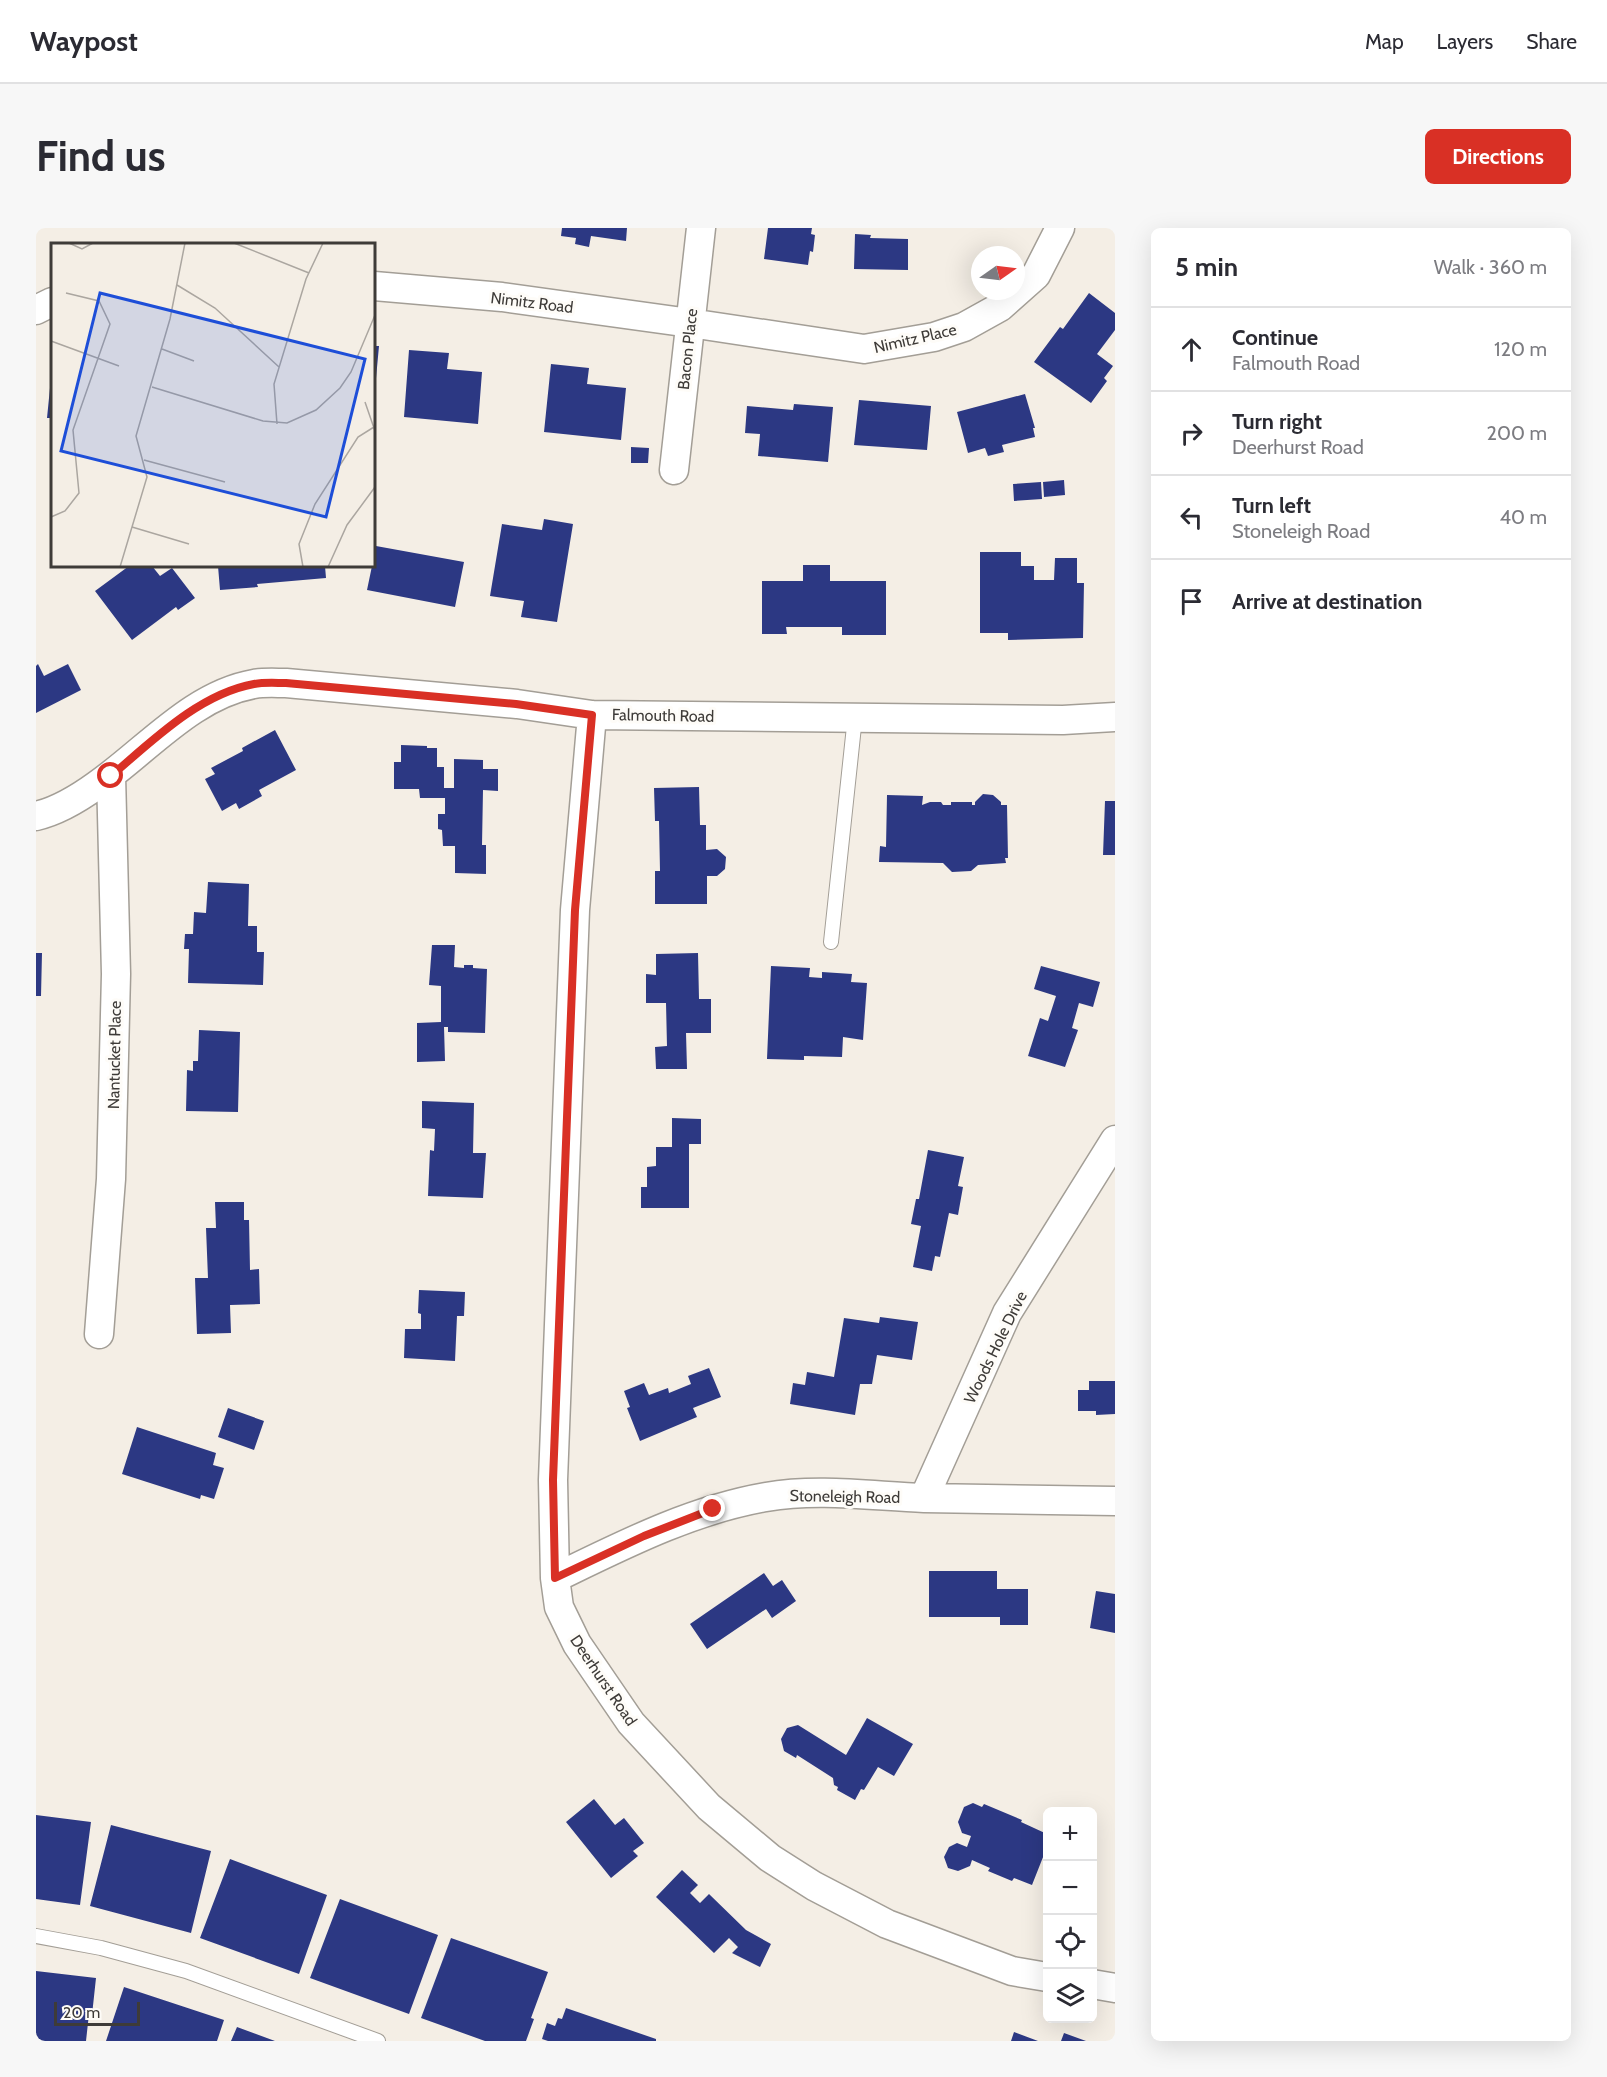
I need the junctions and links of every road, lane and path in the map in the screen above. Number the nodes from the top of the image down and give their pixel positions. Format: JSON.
{"nodes":[{"id":1,"x":701,"y":228,"type":"edge"},
{"id":2,"x":1060,"y":228,"type":"edge"},
{"id":3,"x":375,"y":286,"type":"edge"},
{"id":4,"x":51,"y":302,"type":"edge"},
{"id":5,"x":36,"y":310,"type":"edge"},
{"id":6,"x":690,"y":322,"type":"junction"},
{"id":7,"x":674,"y":470,"type":"dead end"},
{"id":8,"x":592,"y":715,"type":"junction"},
{"id":9,"x":855,"y":717,"type":"junction"},
{"id":10,"x":1115,"y":717,"type":"edge"},
{"id":11,"x":111,"y":776,"type":"junction"},
{"id":12,"x":36,"y":816,"type":"edge"},
{"id":13,"x":831,"y":942,"type":"dead end"},
{"id":14,"x":1115,"y":1140,"type":"edge"},
{"id":15,"x":99,"y":1334,"type":"dead end"},
{"id":16,"x":924,"y":1497,"type":"junction"},
{"id":17,"x":1115,"y":1501,"type":"edge"},
{"id":18,"x":555,"y":1578,"type":"junction"},
{"id":19,"x":36,"y":1936,"type":"edge"},
{"id":20,"x":1043,"y":1976,"type":"edge"},
{"id":21,"x":1097,"y":1985,"type":"edge"},
{"id":22,"x":1115,"y":1988,"type":"edge"},
{"id":23,"x":378,"y":2041,"type":"edge"}],
"edges":[{"from":1,"to":6,"type":"street","name":"Bacon Place"},
{"from":2,"to":6,"type":"street","name":"Nimitz Place"},
{"from":3,"to":6,"type":"street","name":"Nimitz Road"},
{"from":4,"to":5,"type":"street"},
{"from":6,"to":7,"type":"street","name":"Bacon Place"},
{"from":8,"to":9,"type":"street","name":"Falmouth Road"},
{"from":8,"to":11,"type":"street","name":"Falmouth Road"},
{"from":8,"to":18,"type":"street","name":"Deerhurst Road"},
{"from":9,"to":10,"type":"street","name":"Falmouth Road"},
{"from":9,"to":13,"type":"lane"},
{"from":11,"to":12,"type":"street","name":"Falmouth Road"},
{"from":11,"to":15,"type":"street","name":"Nantucket Place"},
{"from":14,"to":16,"type":"street","name":"Woods Hole Drive"},
{"from":16,"to":17,"type":"street","name":"Stoneleigh Road"},
{"from":16,"to":18,"type":"street","name":"Stoneleigh Road"},
{"from":18,"to":20,"type":"street","name":"Deerhurst Road"},
{"from":19,"to":23,"type":"lane"},
{"from":21,"to":22,"type":"street"}]}
